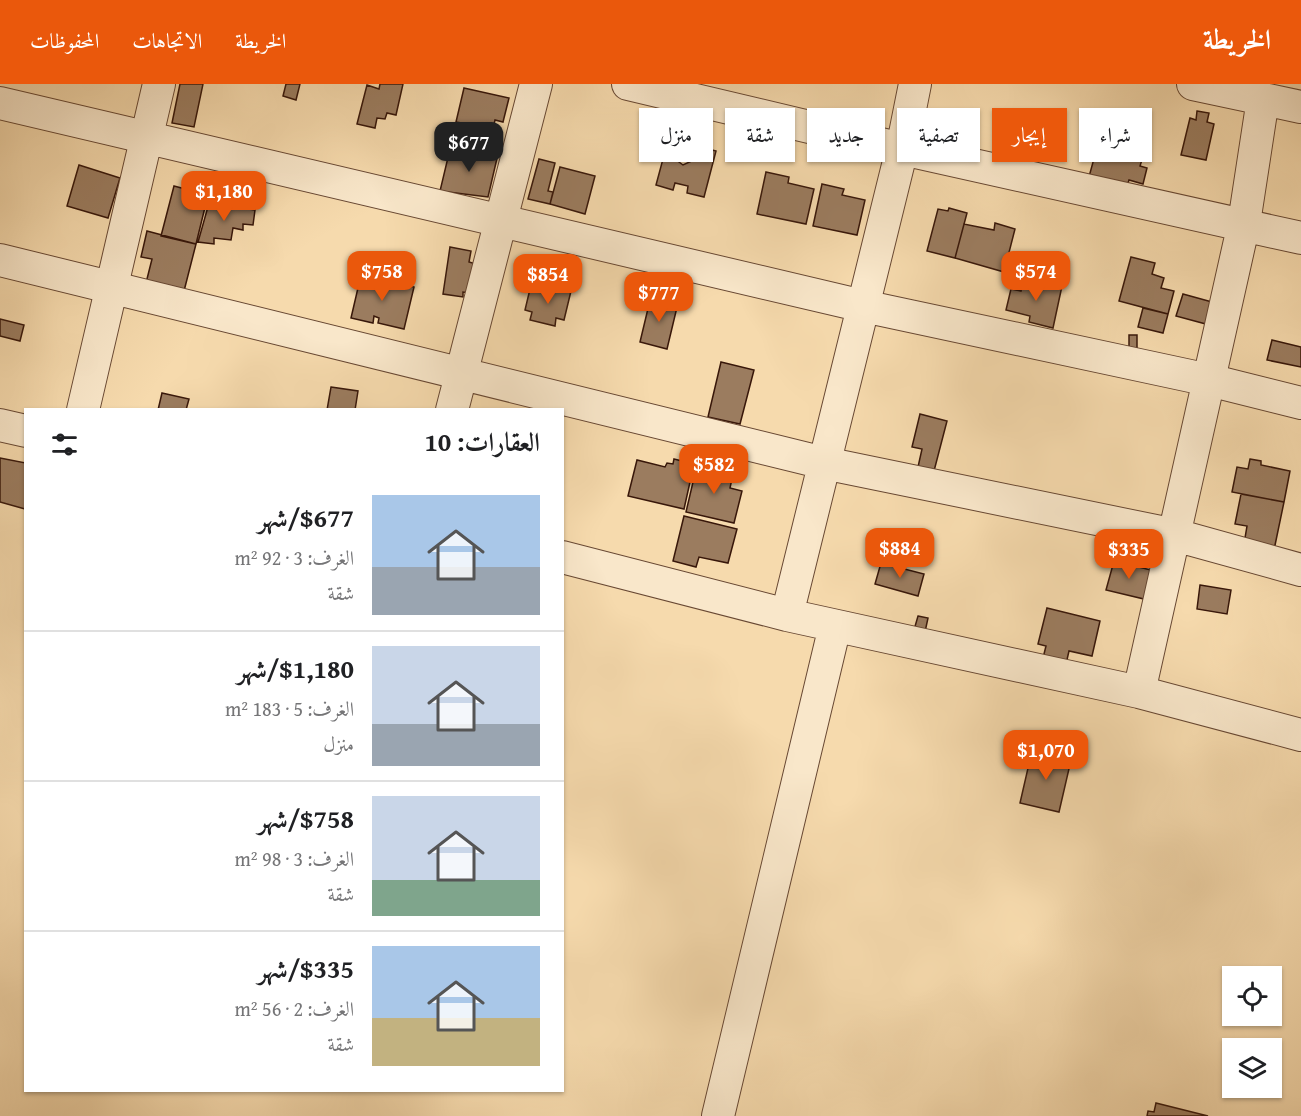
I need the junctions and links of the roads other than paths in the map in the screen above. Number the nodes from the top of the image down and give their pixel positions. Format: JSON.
{"nodes":[{"id":1,"x":159,"y":84,"type":"edge"},
{"id":2,"x":536,"y":84,"type":"edge"},
{"id":3,"x":628,"y":84,"type":"edge"},
{"id":4,"x":915,"y":84,"type":"edge"},
{"id":5,"x":1193,"y":84,"type":"edge"},
{"id":6,"x":1263,"y":99,"type":"junction"},
{"id":7,"x":0,"y":103,"type":"edge"},
{"id":8,"x":1301,"y":107,"type":"edge"},
{"id":9,"x":910,"y":108,"type":"edge"},
{"id":10,"x":147,"y":138,"type":"junction"},
{"id":11,"x":897,"y":148,"type":"edge"},
{"id":12,"x":899,"y":162,"type":"edge"},
{"id":13,"x":962,"y":162,"type":"edge"},
{"id":14,"x":501,"y":221,"type":"junction"},
{"id":15,"x":1244,"y":223,"type":"junction"},
{"id":16,"x":1301,"y":238,"type":"edge"},
{"id":17,"x":0,"y":260,"type":"edge"},
{"id":18,"x":111,"y":287,"type":"junction"},
{"id":19,"x":863,"y":306,"type":"junction"},
{"id":20,"x":461,"y":373,"type":"junction"},
{"id":21,"x":1209,"y":380,"type":"junction"},
{"id":22,"x":1301,"y":403,"type":"edge"},
{"id":23,"x":84,"y":408,"type":"edge"},
{"id":24,"x":452,"y":408,"type":"edge"},
{"id":25,"x":0,"y":425,"type":"edge"},
{"id":26,"x":24,"y":431,"type":"edge"},
{"id":27,"x":824,"y":463,"type":"junction"},
{"id":28,"x":1175,"y":536,"type":"junction"},
{"id":29,"x":564,"y":558,"type":"edge"},
{"id":30,"x":1301,"y":570,"type":"edge"},
{"id":31,"x":787,"y":615,"type":"junction"},
{"id":32,"x":835,"y":626,"type":"junction"},
{"id":33,"x":1139,"y":692,"type":"junction"},
{"id":34,"x":1301,"y":735,"type":"edge"},
{"id":35,"x":718,"y":1116,"type":"edge"}],
"edges":[{"from":1,"to":10,"type":"street"},
{"from":2,"to":14,"type":"street"},
{"from":3,"to":11,"type":"street"},
{"from":4,"to":9,"type":"street"},
{"from":5,"to":6,"type":"street"},
{"from":6,"to":8,"type":"street"},
{"from":6,"to":15,"type":"street"},
{"from":7,"to":10,"type":"street"},
{"from":10,"to":14,"type":"street"},
{"from":10,"to":18,"type":"street"},
{"from":12,"to":19,"type":"street"},
{"from":13,"to":15,"type":"street"},
{"from":14,"to":19,"type":"street"},
{"from":14,"to":20,"type":"street"},
{"from":15,"to":16,"type":"street"},
{"from":15,"to":21,"type":"street"},
{"from":17,"to":18,"type":"street"},
{"from":18,"to":20,"type":"street"},
{"from":18,"to":23,"type":"street"},
{"from":19,"to":21,"type":"street"},
{"from":19,"to":27,"type":"street"},
{"from":20,"to":24,"type":"street"},
{"from":20,"to":27,"type":"street"},
{"from":21,"to":22,"type":"street"},
{"from":21,"to":28,"type":"street"},
{"from":25,"to":26,"type":"street"},
{"from":27,"to":28,"type":"street"},
{"from":27,"to":31,"type":"street"},
{"from":28,"to":30,"type":"street"},
{"from":28,"to":33,"type":"street"},
{"from":29,"to":31,"type":"street"},
{"from":31,"to":32,"type":"street"},
{"from":32,"to":33,"type":"street"},
{"from":32,"to":35,"type":"street"},
{"from":33,"to":34,"type":"street"}]}
